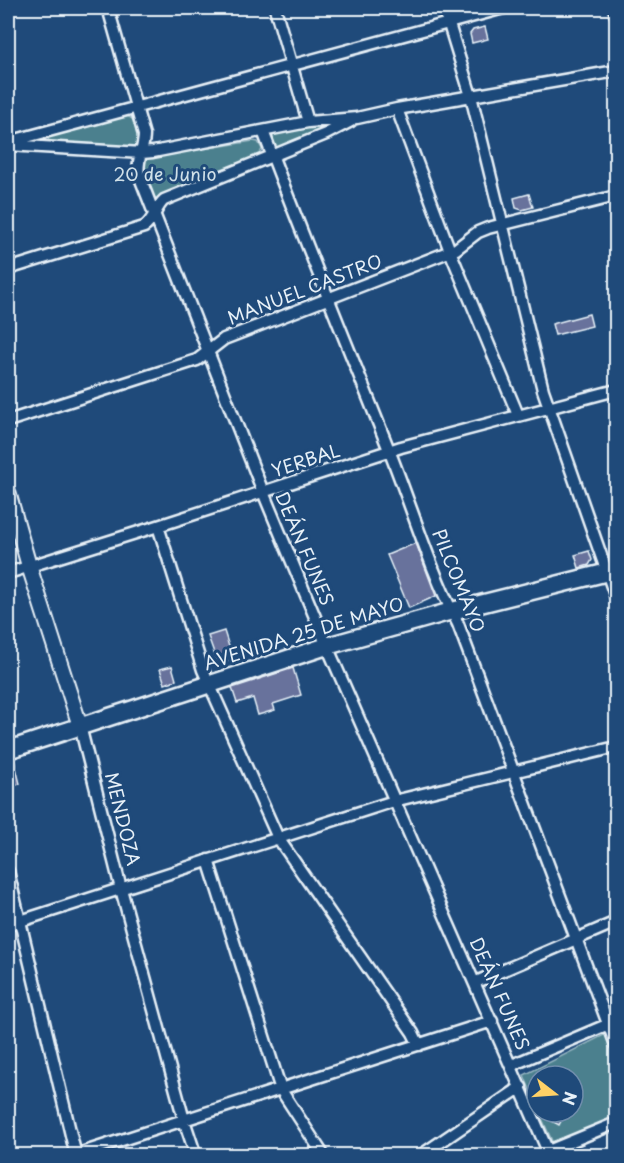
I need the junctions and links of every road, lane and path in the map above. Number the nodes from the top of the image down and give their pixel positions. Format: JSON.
{"nodes":[{"id":1,"x":108,"y":8,"type":"edge"},
{"id":2,"x":275,"y":8,"type":"edge"},
{"id":3,"x":444,"y":8,"type":"edge"},
{"id":4,"x":504,"y":8,"type":"edge"},
{"id":5,"x":614,"y":8,"type":"edge"},
{"id":6,"x":616,"y":16,"type":"edge"},
{"id":7,"x":449,"y":22,"type":"junction"},
{"id":8,"x":292,"y":66,"type":"junction"},
{"id":9,"x":616,"y":71,"type":"edge"},
{"id":10,"x":471,"y":96,"type":"junction"},
{"id":11,"x":137,"y":108,"type":"junction"},
{"id":12,"x":398,"y":109,"type":"junction"},
{"id":13,"x":357,"y":118,"type":"junction"},
{"id":14,"x":308,"y":122,"type":"junction"},
{"id":15,"x":263,"y":131,"type":"junction"},
{"id":16,"x":8,"y":143,"type":"edge"},
{"id":17,"x":142,"y":153,"type":"junction"},
{"id":18,"x":273,"y":155,"type":"junction"},
{"id":19,"x":616,"y":196,"type":"edge"},
{"id":20,"x":154,"y":213,"type":"junction"},
{"id":21,"x":504,"y":223,"type":"junction"},
{"id":22,"x":450,"y":251,"type":"junction"},
{"id":23,"x":8,"y":269,"type":"edge"},
{"id":24,"x":327,"y":298,"type":"junction"},
{"id":25,"x":208,"y":351,"type":"junction"},
{"id":26,"x":616,"y":390,"type":"edge"},
{"id":27,"x":549,"y":407,"type":"junction"},
{"id":28,"x":518,"y":415,"type":"junction"},
{"id":29,"x":8,"y":421,"type":"edge"},
{"id":30,"x":390,"y":451,"type":"junction"},
{"id":31,"x":8,"y":492,"type":"edge"},
{"id":32,"x":263,"y":492,"type":"junction"},
{"id":33,"x":158,"y":526,"type":"junction"},
{"id":34,"x":29,"y":566,"type":"junction"},
{"id":35,"x":612,"y":572,"type":"edge"},
{"id":36,"x":8,"y":573,"type":"edge"},
{"id":37,"x":616,"y":598,"type":"edge"},
{"id":38,"x":452,"y":611,"type":"junction"},
{"id":39,"x":327,"y":646,"type":"junction"},
{"id":40,"x":208,"y":683,"type":"junction"},
{"id":41,"x":80,"y":726,"type":"junction"},
{"id":42,"x":616,"y":747,"type":"edge"},
{"id":43,"x":8,"y":750,"type":"edge"},
{"id":44,"x":514,"y":771,"type":"junction"},
{"id":45,"x":394,"y":801,"type":"junction"},
{"id":46,"x":278,"y":838,"type":"junction"},
{"id":47,"x":208,"y":860,"type":"junction"},
{"id":48,"x":8,"y":871,"type":"edge"},
{"id":49,"x":120,"y":889,"type":"junction"},
{"id":50,"x":19,"y":921,"type":"junction"},
{"id":51,"x":616,"y":922,"type":"edge"},
{"id":52,"x":8,"y":925,"type":"edge"},
{"id":53,"x":576,"y":939,"type":"junction"},
{"id":54,"x":476,"y":982,"type":"junction"},
{"id":55,"x":492,"y":1021,"type":"junction"},
{"id":56,"x":612,"y":1022,"type":"edge"},
{"id":57,"x":419,"y":1045,"type":"junction"},
{"id":58,"x":616,"y":1046,"type":"edge"},
{"id":59,"x":512,"y":1065,"type":"junction"},
{"id":60,"x":521,"y":1087,"type":"junction"},
{"id":61,"x":281,"y":1090,"type":"junction"},
{"id":62,"x":184,"y":1120,"type":"junction"},
{"id":63,"x":616,"y":1123,"type":"edge"},
{"id":64,"x":549,"y":1153,"type":"edge"},
{"id":65,"x":75,"y":1155,"type":"edge"},
{"id":66,"x":196,"y":1155,"type":"edge"},
{"id":67,"x":324,"y":1155,"type":"edge"},
{"id":68,"x":420,"y":1155,"type":"edge"}],
"edges":[{"from":1,"to":11,"type":"street","name":"DEÁN FUNES"},
{"from":2,"to":8,"type":"street"},
{"from":3,"to":7,"type":"street"},
{"from":4,"to":7,"type":"street"},
{"from":5,"to":6,"type":"street"},
{"from":7,"to":8,"type":"street"},
{"from":7,"to":10,"type":"street"},
{"from":8,"to":11,"type":"street"},
{"from":8,"to":14,"type":"street"},
{"from":9,"to":10,"type":"street"},
{"from":10,"to":12,"type":"street"},
{"from":10,"to":21,"type":"street"},
{"from":11,"to":16,"type":"street"},
{"from":11,"to":17,"type":"street","name":"DEÁN FUNES"},
{"from":12,"to":13,"type":"street"},
{"from":12,"to":22,"type":"street"},
{"from":13,"to":14,"type":"street"},
{"from":13,"to":18,"type":"street"},
{"from":14,"to":15,"type":"street"},
{"from":15,"to":17,"type":"street"},
{"from":15,"to":18,"type":"street","name":"PILCOMAYO"},
{"from":16,"to":17,"type":"street"},
{"from":17,"to":20,"type":"street","name":"DEÁN FUNES"},
{"from":18,"to":20,"type":"street"},
{"from":18,"to":24,"type":"street","name":"PILCOMAYO"},
{"from":19,"to":21,"type":"street","name":"MANUEL CASTRO"},
{"from":20,"to":23,"type":"street"},
{"from":20,"to":25,"type":"street","name":"DEÁN FUNES"},
{"from":21,"to":22,"type":"street","name":"MANUEL CASTRO"},
{"from":21,"to":27,"type":"street"},
{"from":22,"to":24,"type":"street","name":"MANUEL CASTRO"},
{"from":22,"to":28,"type":"street"},
{"from":24,"to":25,"type":"street","name":"MANUEL CASTRO"},
{"from":24,"to":30,"type":"street","name":"PILCOMAYO"},
{"from":25,"to":29,"type":"street","name":"MANUEL CASTRO"},
{"from":25,"to":32,"type":"street","name":"DEÁN FUNES"},
{"from":26,"to":27,"type":"street","name":"YERBAL"},
{"from":27,"to":28,"type":"street","name":"YERBAL"},
{"from":27,"to":35,"type":"street"},
{"from":28,"to":30,"type":"street","name":"YERBAL"},
{"from":30,"to":32,"type":"street","name":"YERBAL"},
{"from":30,"to":38,"type":"street","name":"PILCOMAYO"},
{"from":31,"to":34,"type":"street","name":"MENDOZA"},
{"from":32,"to":33,"type":"street","name":"YERBAL"},
{"from":32,"to":39,"type":"street","name":"DEÁN FUNES"},
{"from":33,"to":34,"type":"street","name":"YERBAL"},
{"from":33,"to":40,"type":"street"},
{"from":34,"to":36,"type":"street","name":"YERBAL"},
{"from":34,"to":41,"type":"street","name":"MENDOZA"},
{"from":35,"to":37,"type":"street"},
{"from":35,"to":38,"type":"main road","name":"AVENIDA 25 DE MAYO"},
{"from":38,"to":39,"type":"main road","name":"AVENIDA 25 DE MAYO"},
{"from":38,"to":44,"type":"street","name":"PILCOMAYO"},
{"from":39,"to":40,"type":"main road","name":"AVENIDA 25 DE MAYO"},
{"from":39,"to":45,"type":"street","name":"DEÁN FUNES"},
{"from":40,"to":41,"type":"main road","name":"AVENIDA 25 DE MAYO"},
{"from":40,"to":46,"type":"street"},
{"from":41,"to":43,"type":"main road","name":"AVENIDA 25 DE MAYO"},
{"from":41,"to":49,"type":"street","name":"MENDOZA"},
{"from":42,"to":44,"type":"street"},
{"from":44,"to":45,"type":"street"},
{"from":44,"to":53,"type":"street","name":"PILCOMAYO"},
{"from":45,"to":46,"type":"street"},
{"from":45,"to":54,"type":"street","name":"DEÁN FUNES"},
{"from":46,"to":47,"type":"street"},
{"from":46,"to":57,"type":"street"},
{"from":47,"to":49,"type":"street"},
{"from":47,"to":61,"type":"street"},
{"from":48,"to":50,"type":"street"},
{"from":49,"to":50,"type":"street"},
{"from":49,"to":62,"type":"street","name":"MENDOZA"},
{"from":50,"to":52,"type":"street"},
{"from":50,"to":65,"type":"street"},
{"from":51,"to":53,"type":"street"},
{"from":53,"to":54,"type":"street"},
{"from":53,"to":56,"type":"street","name":"PILCOMAYO"},
{"from":54,"to":55,"type":"street","name":"DEÁN FUNES"},
{"from":55,"to":57,"type":"street"},
{"from":55,"to":59,"type":"street","name":"DEÁN FUNES"},
{"from":56,"to":58,"type":"street","name":"PILCOMAYO"},
{"from":56,"to":59,"type":"street"},
{"from":57,"to":61,"type":"street"},
{"from":59,"to":60,"type":"street","name":"DEÁN FUNES"},
{"from":60,"to":64,"type":"street","name":"DEÁN FUNES"},
{"from":60,"to":68,"type":"street"},
{"from":61,"to":62,"type":"street"},
{"from":61,"to":67,"type":"street"},
{"from":62,"to":65,"type":"street"},
{"from":62,"to":66,"type":"street","name":"MENDOZA"},
{"from":63,"to":64,"type":"street"}]}
